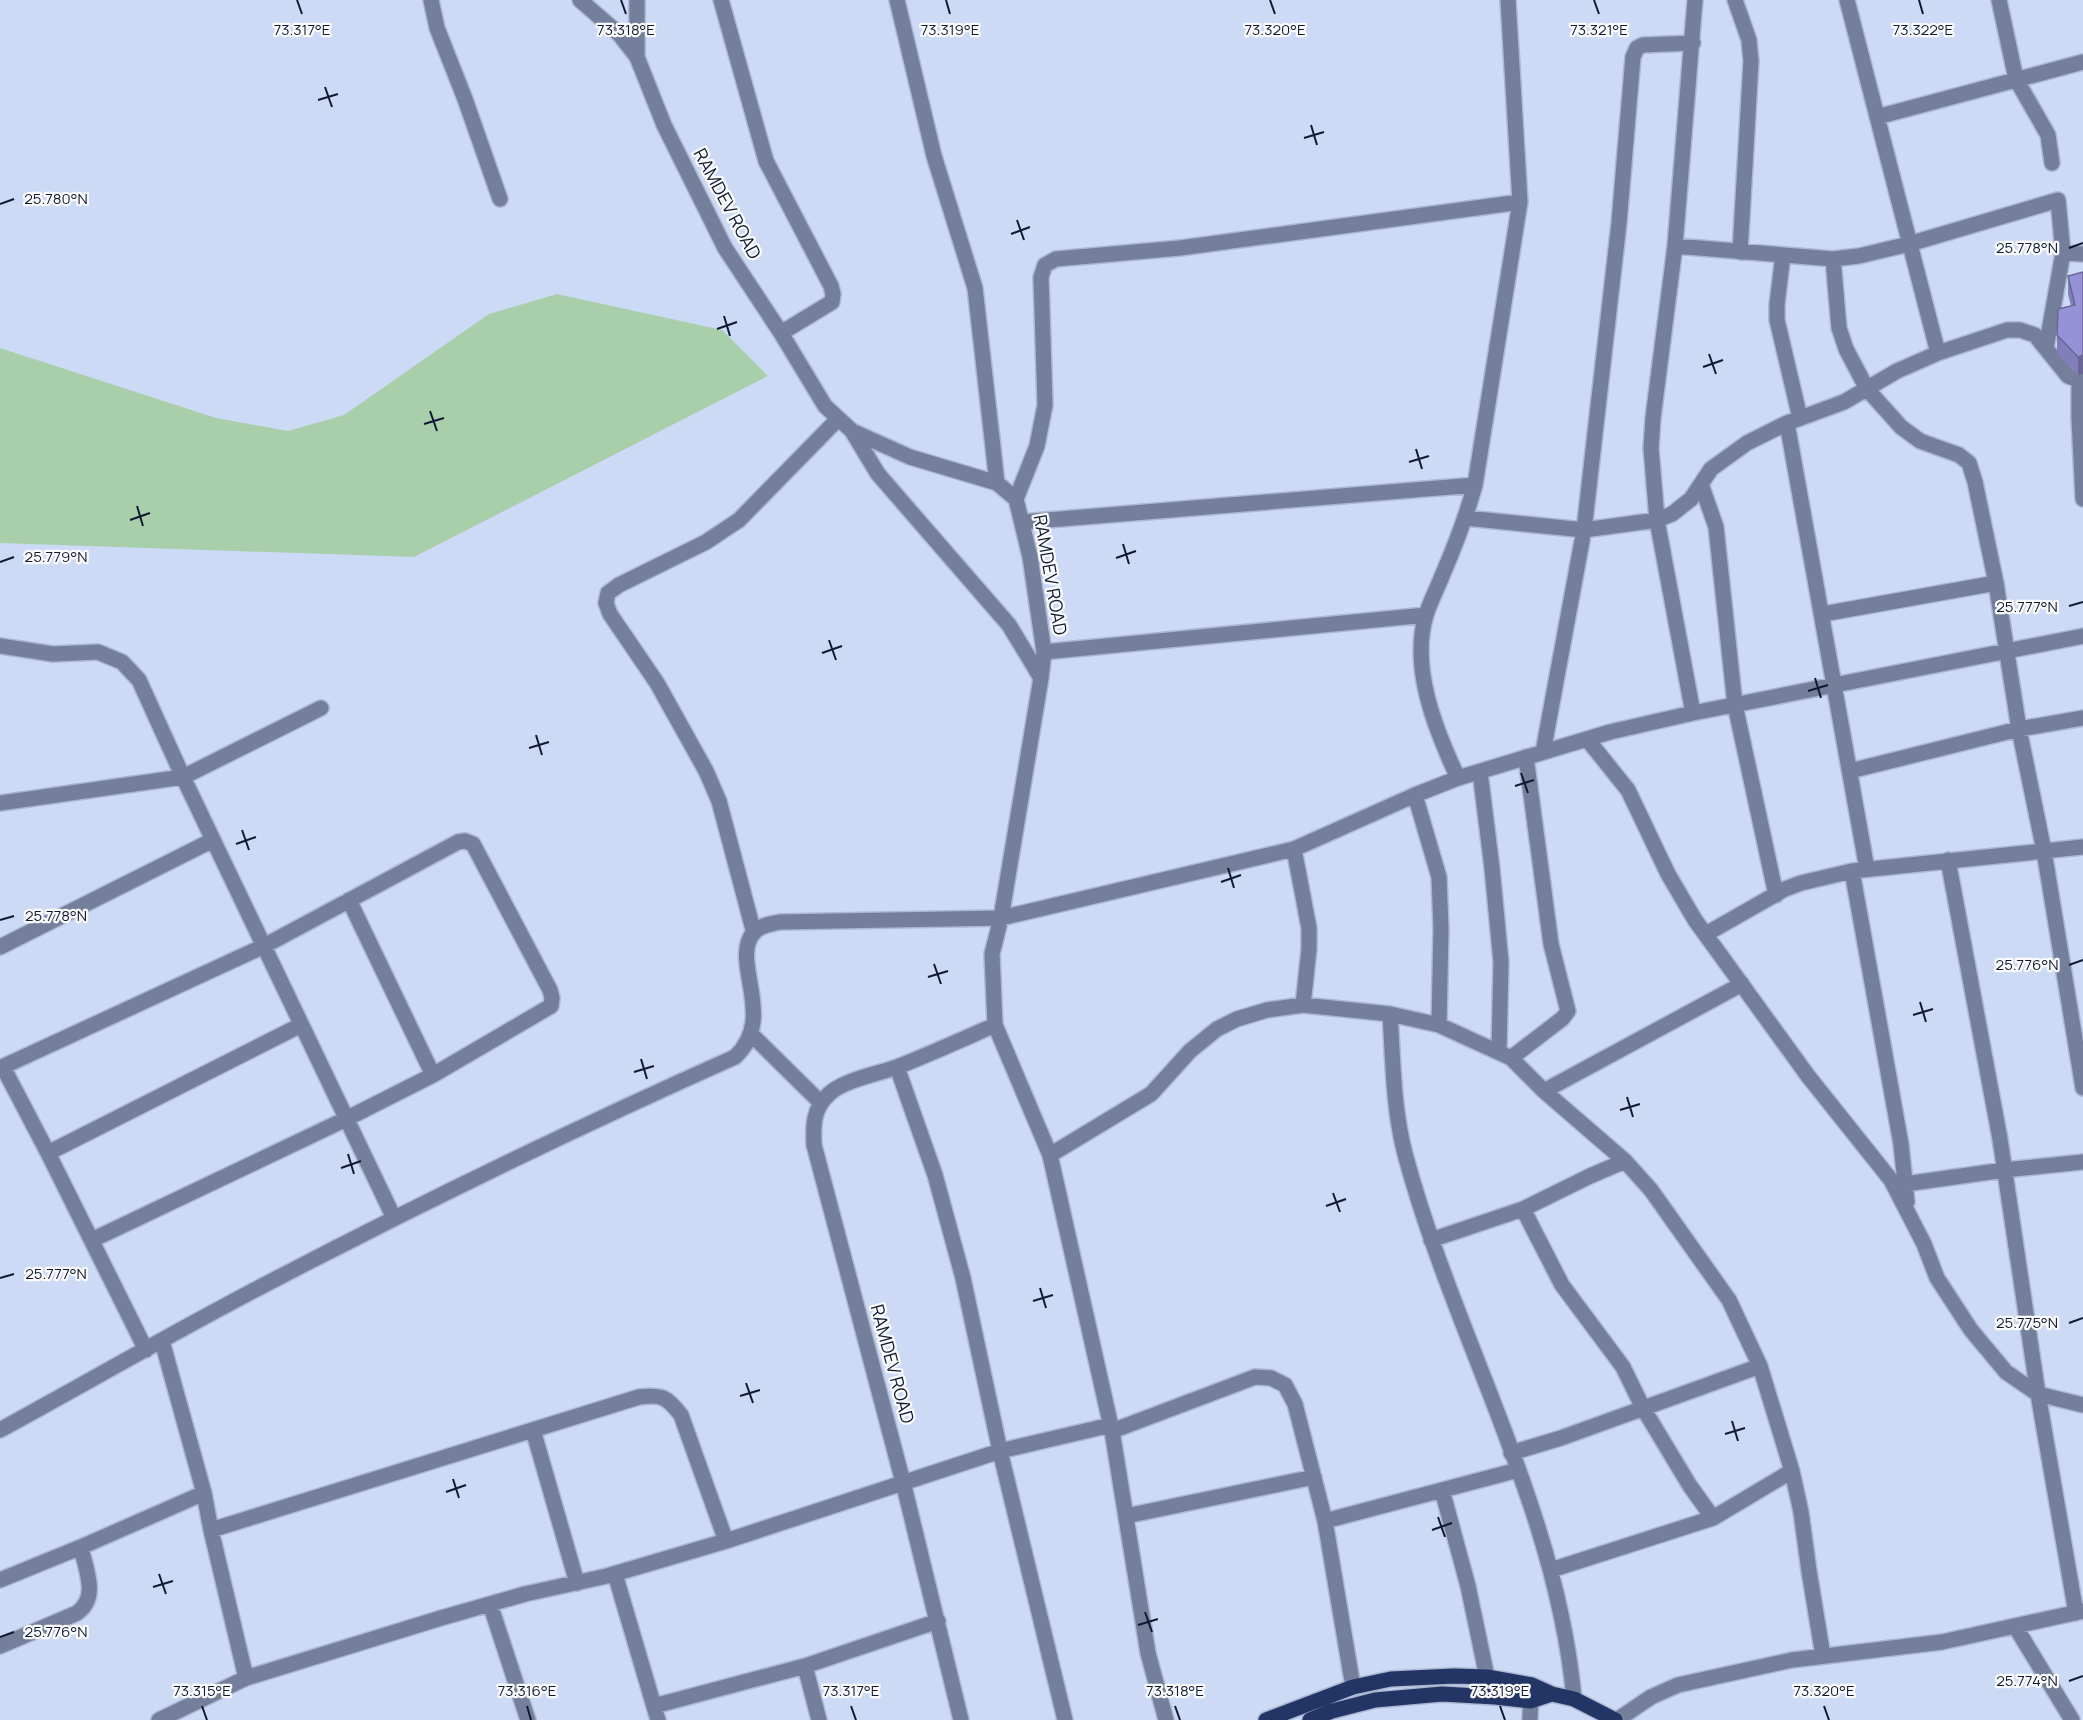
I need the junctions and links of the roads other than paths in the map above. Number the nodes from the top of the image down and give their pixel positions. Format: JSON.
{"nodes":[{"id":1,"x":431,"y":0,"type":"edge"},
{"id":2,"x":580,"y":0,"type":"edge"},
{"id":3,"x":637,"y":0,"type":"edge"},
{"id":4,"x":721,"y":0,"type":"edge"},
{"id":5,"x":897,"y":0,"type":"edge"},
{"id":6,"x":1508,"y":0,"type":"edge"},
{"id":7,"x":1695,"y":0,"type":"edge"},
{"id":8,"x":1735,"y":0,"type":"edge"},
{"id":9,"x":1847,"y":0,"type":"edge"},
{"id":10,"x":1999,"y":0,"type":"edge"},
{"id":11,"x":1693,"y":43,"type":"junction"},
{"id":12,"x":637,"y":57,"type":"junction"},
{"id":13,"x":2083,"y":62,"type":"edge"},
{"id":14,"x":2016,"y":79,"type":"junction"},
{"id":15,"x":1877,"y":117,"type":"junction"},
{"id":16,"x":2052,"y":163,"type":"dead end"},
{"id":17,"x":500,"y":199,"type":"dead end"},
{"id":18,"x":1520,"y":202,"type":"junction"},
{"id":19,"x":1909,"y":244,"type":"junction"},
{"id":20,"x":1675,"y":246,"type":"junction"},
{"id":21,"x":1740,"y":252,"type":"junction"},
{"id":22,"x":2063,"y":254,"type":"junction"},
{"id":23,"x":2083,"y":254,"type":"edge"},
{"id":24,"x":1783,"y":255,"type":"junction"},
{"id":25,"x":1833,"y":259,"type":"junction"},
{"id":26,"x":782,"y":333,"type":"junction"},
{"id":27,"x":2046,"y":348,"type":"junction"},
{"id":28,"x":1938,"y":353,"type":"junction"},
{"id":29,"x":2081,"y":382,"type":"edge"},
{"id":30,"x":1867,"y":389,"type":"junction"},
{"id":31,"x":838,"y":419,"type":"junction"},
{"id":32,"x":1794,"y":421,"type":"junction"},
{"id":33,"x":852,"y":431,"type":"junction"},
{"id":34,"x":998,"y":483,"type":"junction"},
{"id":35,"x":1701,"y":484,"type":"junction"},
{"id":36,"x":1474,"y":485,"type":"junction"},
{"id":37,"x":1016,"y":499,"type":"junction"},
{"id":38,"x":2083,"y":499,"type":"edge"},
{"id":39,"x":1466,"y":518,"type":"junction"},
{"id":40,"x":1657,"y":520,"type":"junction"},
{"id":41,"x":1023,"y":522,"type":"junction"},
{"id":42,"x":1584,"y":530,"type":"junction"},
{"id":43,"x":1996,"y":583,"type":"junction"},
{"id":44,"x":1823,"y":614,"type":"junction"},
{"id":45,"x":1426,"y":615,"type":"junction"},
{"id":46,"x":2083,"y":636,"type":"edge"},
{"id":47,"x":0,"y":646,"type":"edge"},
{"id":48,"x":2008,"y":651,"type":"junction"},
{"id":49,"x":1044,"y":652,"type":"junction"},
{"id":50,"x":1041,"y":678,"type":"junction"},
{"id":51,"x":1835,"y":686,"type":"junction"},
{"id":52,"x":1735,"y":705,"type":"junction"},
{"id":53,"x":321,"y":708,"type":"dead end"},
{"id":54,"x":1694,"y":713,"type":"junction"},
{"id":55,"x":2083,"y":718,"type":"edge"},
{"id":56,"x":2019,"y":729,"type":"junction"},
{"id":57,"x":1587,"y":739,"type":"junction"},
{"id":58,"x":1543,"y":752,"type":"junction"},
{"id":59,"x":1526,"y":758,"type":"junction"},
{"id":60,"x":1850,"y":771,"type":"junction"},
{"id":61,"x":1480,"y":772,"type":"junction"},
{"id":62,"x":183,"y":777,"type":"junction"},
{"id":63,"x":1458,"y":778,"type":"junction"},
{"id":64,"x":1415,"y":795,"type":"junction"},
{"id":65,"x":0,"y":803,"type":"edge"},
{"id":66,"x":213,"y":840,"type":"junction"},
{"id":67,"x":2083,"y":847,"type":"edge"},
{"id":68,"x":1294,"y":849,"type":"junction"},
{"id":69,"x":2043,"y":851,"type":"junction"},
{"id":70,"x":1948,"y":860,"type":"junction"},
{"id":71,"x":1867,"y":869,"type":"junction"},
{"id":72,"x":1851,"y":871,"type":"junction"},
{"id":73,"x":1776,"y":895,"type":"junction"},
{"id":74,"x":349,"y":900,"type":"junction"},
{"id":75,"x":1001,"y":918,"type":"junction"},
{"id":76,"x":754,"y":933,"type":"junction"},
{"id":77,"x":1706,"y":934,"type":"junction"},
{"id":78,"x":264,"y":946,"type":"junction"},
{"id":79,"x":0,"y":947,"type":"edge"},
{"id":80,"x":1742,"y":984,"type":"junction"},
{"id":81,"x":1303,"y":1005,"type":"junction"},
{"id":82,"x":1389,"y":1014,"type":"junction"},
{"id":83,"x":301,"y":1025,"type":"junction"},
{"id":84,"x":995,"y":1025,"type":"junction"},
{"id":85,"x":1439,"y":1025,"type":"junction"},
{"id":86,"x":752,"y":1035,"type":"junction"},
{"id":87,"x":1505,"y":1054,"type":"junction"},
{"id":88,"x":1,"y":1067,"type":"edge"},
{"id":89,"x":897,"y":1067,"type":"junction"},
{"id":90,"x":433,"y":1075,"type":"junction"},
{"id":91,"x":2083,"y":1088,"type":"edge"},
{"id":92,"x":1544,"y":1090,"type":"junction"},
{"id":93,"x":821,"y":1103,"type":"junction"},
{"id":94,"x":346,"y":1119,"type":"junction"},
{"id":95,"x":48,"y":1153,"type":"junction"},
{"id":96,"x":1050,"y":1155,"type":"junction"},
{"id":97,"x":1625,"y":1161,"type":"junction"},
{"id":98,"x":2083,"y":1162,"type":"edge"},
{"id":99,"x":2004,"y":1170,"type":"junction"},
{"id":100,"x":1905,"y":1184,"type":"junction"},
{"id":101,"x":1523,"y":1209,"type":"junction"},
{"id":102,"x":1909,"y":1211,"type":"junction"},
{"id":103,"x":394,"y":1218,"type":"junction"},
{"id":104,"x":92,"y":1240,"type":"junction"},
{"id":105,"x":1431,"y":1240,"type":"junction"},
{"id":106,"x":162,"y":1341,"type":"junction"},
{"id":107,"x":146,"y":1350,"type":"junction"},
{"id":108,"x":1760,"y":1365,"type":"junction"},
{"id":109,"x":2037,"y":1394,"type":"junction"},
{"id":110,"x":2083,"y":1405,"type":"edge"},
{"id":111,"x":1643,"y":1408,"type":"junction"},
{"id":112,"x":1111,"y":1428,"type":"junction"},
{"id":113,"x":0,"y":1430,"type":"edge"},
{"id":114,"x":533,"y":1430,"type":"junction"},
{"id":115,"x":1000,"y":1451,"type":"junction"},
{"id":116,"x":1511,"y":1453,"type":"junction"},
{"id":117,"x":1518,"y":1470,"type":"junction"},
{"id":118,"x":1792,"y":1471,"type":"junction"},
{"id":119,"x":1314,"y":1477,"type":"junction"},
{"id":120,"x":903,"y":1482,"type":"junction"},
{"id":121,"x":1442,"y":1490,"type":"junction"},
{"id":122,"x":204,"y":1493,"type":"junction"},
{"id":123,"x":1126,"y":1516,"type":"junction"},
{"id":124,"x":1713,"y":1518,"type":"junction"},
{"id":125,"x":1325,"y":1521,"type":"junction"},
{"id":126,"x":211,"y":1530,"type":"junction"},
{"id":127,"x":726,"y":1541,"type":"junction"},
{"id":128,"x":81,"y":1547,"type":"junction"},
{"id":129,"x":1551,"y":1570,"type":"junction"},
{"id":130,"x":615,"y":1574,"type":"junction"},
{"id":131,"x":0,"y":1580,"type":"edge"},
{"id":132,"x":577,"y":1583,"type":"junction"},
{"id":133,"x":490,"y":1604,"type":"junction"},
{"id":134,"x":2079,"y":1612,"type":"edge"},
{"id":135,"x":938,"y":1622,"type":"junction"},
{"id":136,"x":2015,"y":1626,"type":"junction"},
{"id":137,"x":0,"y":1646,"type":"edge"},
{"id":138,"x":1823,"y":1656,"type":"junction"},
{"id":139,"x":805,"y":1666,"type":"junction"},
{"id":140,"x":1487,"y":1677,"type":"junction"},
{"id":141,"x":246,"y":1678,"type":"junction"},
{"id":142,"x":1532,"y":1685,"type":"junction"},
{"id":143,"x":1353,"y":1687,"type":"junction"},
{"id":144,"x":1552,"y":1694,"type":"junction"},
{"id":145,"x":1574,"y":1700,"type":"junction"},
{"id":146,"x":1531,"y":1701,"type":"junction"},
{"id":147,"x":656,"y":1713,"type":"edge"},
{"id":148,"x":159,"y":1720,"type":"edge"},
{"id":149,"x":528,"y":1720,"type":"edge"},
{"id":150,"x":819,"y":1720,"type":"edge"},
{"id":151,"x":961,"y":1720,"type":"edge"},
{"id":152,"x":1065,"y":1720,"type":"edge"},
{"id":153,"x":1166,"y":1720,"type":"edge"},
{"id":154,"x":1266,"y":1720,"type":"edge"},
{"id":155,"x":1310,"y":1720,"type":"edge"},
{"id":156,"x":1530,"y":1720,"type":"edge"},
{"id":157,"x":1616,"y":1720,"type":"edge"},
{"id":158,"x":2072,"y":1720,"type":"edge"}],
"edges":[{"from":1,"to":17,"type":"street"},
{"from":2,"to":12,"type":"street","name":"RAMDEV ROAD"},
{"from":3,"to":12,"type":"street"},
{"from":4,"to":26,"type":"street"},
{"from":5,"to":34,"type":"street"},
{"from":6,"to":18,"type":"street"},
{"from":7,"to":11,"type":"street"},
{"from":8,"to":21,"type":"street"},
{"from":9,"to":15,"type":"street"},
{"from":10,"to":14,"type":"street"},
{"from":11,"to":20,"type":"street"},
{"from":11,"to":42,"type":"street"},
{"from":12,"to":26,"type":"street","name":"RAMDEV ROAD"},
{"from":13,"to":14,"type":"street"},
{"from":14,"to":15,"type":"street"},
{"from":14,"to":16,"type":"street"},
{"from":15,"to":19,"type":"street"},
{"from":18,"to":36,"type":"street"},
{"from":18,"to":37,"type":"street"},
{"from":19,"to":22,"type":"street"},
{"from":19,"to":25,"type":"street"},
{"from":19,"to":28,"type":"street"},
{"from":20,"to":21,"type":"street"},
{"from":20,"to":40,"type":"street"},
{"from":21,"to":24,"type":"street"},
{"from":22,"to":23,"type":"street"},
{"from":22,"to":27,"type":"street"},
{"from":24,"to":25,"type":"street"},
{"from":24,"to":32,"type":"street"},
{"from":25,"to":30,"type":"street"},
{"from":26,"to":31,"type":"street","name":"RAMDEV ROAD"},
{"from":27,"to":28,"type":"street"},
{"from":27,"to":29,"type":"street"},
{"from":28,"to":30,"type":"street"},
{"from":29,"to":38,"type":"street"},
{"from":30,"to":32,"type":"street"},
{"from":30,"to":43,"type":"street"},
{"from":31,"to":33,"type":"street","name":"RAMDEV ROAD"},
{"from":31,"to":76,"type":"street"},
{"from":32,"to":35,"type":"street"},
{"from":32,"to":44,"type":"street"},
{"from":33,"to":34,"type":"street","name":"RAMDEV ROAD"},
{"from":33,"to":50,"type":"street"},
{"from":34,"to":37,"type":"street","name":"RAMDEV ROAD"},
{"from":35,"to":40,"type":"street"},
{"from":35,"to":52,"type":"street"},
{"from":36,"to":39,"type":"street"},
{"from":36,"to":41,"type":"street"},
{"from":37,"to":41,"type":"street","name":"RAMDEV ROAD"},
{"from":39,"to":42,"type":"street"},
{"from":39,"to":45,"type":"street"},
{"from":40,"to":42,"type":"street"},
{"from":40,"to":54,"type":"street"},
{"from":41,"to":49,"type":"street","name":"RAMDEV ROAD"},
{"from":42,"to":58,"type":"street"},
{"from":43,"to":44,"type":"street"},
{"from":43,"to":48,"type":"street"},
{"from":44,"to":51,"type":"street"},
{"from":45,"to":49,"type":"street"},
{"from":45,"to":63,"type":"street"},
{"from":46,"to":48,"type":"street"},
{"from":47,"to":62,"type":"street"},
{"from":48,"to":51,"type":"street"},
{"from":48,"to":56,"type":"street"},
{"from":49,"to":50,"type":"street","name":"RAMDEV ROAD"},
{"from":50,"to":75,"type":"street","name":"RAMDEV ROAD"},
{"from":51,"to":52,"type":"street"},
{"from":51,"to":60,"type":"street"},
{"from":52,"to":54,"type":"street"},
{"from":52,"to":73,"type":"street"},
{"from":53,"to":62,"type":"street"},
{"from":54,"to":57,"type":"street"},
{"from":55,"to":56,"type":"street"},
{"from":56,"to":60,"type":"street"},
{"from":56,"to":69,"type":"street"},
{"from":57,"to":58,"type":"street"},
{"from":57,"to":77,"type":"street"},
{"from":58,"to":59,"type":"street"},
{"from":59,"to":61,"type":"street"},
{"from":59,"to":87,"type":"street"},
{"from":60,"to":71,"type":"street"},
{"from":61,"to":63,"type":"street"},
{"from":61,"to":87,"type":"street"},
{"from":62,"to":65,"type":"street"},
{"from":62,"to":66,"type":"street"},
{"from":63,"to":64,"type":"street"},
{"from":64,"to":68,"type":"street"},
{"from":64,"to":85,"type":"street"},
{"from":66,"to":78,"type":"street"},
{"from":66,"to":79,"type":"street"},
{"from":67,"to":69,"type":"street"},
{"from":68,"to":75,"type":"street"},
{"from":68,"to":81,"type":"street"},
{"from":69,"to":70,"type":"street"},
{"from":69,"to":91,"type":"street"},
{"from":70,"to":71,"type":"street"},
{"from":70,"to":99,"type":"street"},
{"from":71,"to":72,"type":"street"},
{"from":72,"to":73,"type":"street"},
{"from":72,"to":100,"type":"street"},
{"from":73,"to":77,"type":"street"},
{"from":74,"to":78,"type":"street"},
{"from":74,"to":90,"type":"street"},
{"from":74,"to":90,"type":"street"},
{"from":75,"to":76,"type":"street"},
{"from":75,"to":84,"type":"street","name":"RAMDEV ROAD"},
{"from":76,"to":86,"type":"street"},
{"from":77,"to":80,"type":"street"},
{"from":78,"to":83,"type":"street"},
{"from":78,"to":88,"type":"street"},
{"from":80,"to":92,"type":"street"},
{"from":80,"to":102,"type":"street"},
{"from":81,"to":82,"type":"street"},
{"from":81,"to":96,"type":"street"},
{"from":82,"to":85,"type":"street"},
{"from":82,"to":105,"type":"street"},
{"from":83,"to":94,"type":"street"},
{"from":83,"to":95,"type":"street"},
{"from":84,"to":89,"type":"street"},
{"from":84,"to":96,"type":"street"},
{"from":85,"to":87,"type":"street"},
{"from":86,"to":93,"type":"street"},
{"from":86,"to":103,"type":"street"},
{"from":87,"to":92,"type":"street"},
{"from":88,"to":95,"type":"street"},
{"from":89,"to":93,"type":"street"},
{"from":89,"to":115,"type":"street"},
{"from":90,"to":94,"type":"street"},
{"from":92,"to":97,"type":"street"},
{"from":93,"to":120,"type":"street","name":"RAMDEV ROAD"},
{"from":94,"to":103,"type":"street"},
{"from":94,"to":104,"type":"street"},
{"from":95,"to":104,"type":"street"},
{"from":96,"to":112,"type":"street"},
{"from":97,"to":101,"type":"street"},
{"from":97,"to":108,"type":"street"},
{"from":98,"to":99,"type":"street"},
{"from":99,"to":100,"type":"street"},
{"from":99,"to":109,"type":"street"},
{"from":100,"to":102,"type":"street"},
{"from":101,"to":105,"type":"street"},
{"from":101,"to":111,"type":"street"},
{"from":102,"to":109,"type":"street"},
{"from":103,"to":106,"type":"street"},
{"from":104,"to":107,"type":"street"},
{"from":105,"to":116,"type":"street"},
{"from":106,"to":107,"type":"street"},
{"from":106,"to":122,"type":"street"},
{"from":107,"to":113,"type":"street"},
{"from":108,"to":111,"type":"street"},
{"from":108,"to":118,"type":"street"},
{"from":109,"to":110,"type":"street"},
{"from":109,"to":134,"type":"street"},
{"from":111,"to":116,"type":"street"},
{"from":111,"to":124,"type":"street"},
{"from":112,"to":115,"type":"street"},
{"from":112,"to":119,"type":"street"},
{"from":112,"to":123,"type":"street"},
{"from":114,"to":126,"type":"street"},
{"from":114,"to":127,"type":"street"},
{"from":114,"to":132,"type":"street"},
{"from":115,"to":120,"type":"street"},
{"from":115,"to":152,"type":"street"},
{"from":116,"to":117,"type":"street"},
{"from":117,"to":121,"type":"street"},
{"from":117,"to":129,"type":"street"},
{"from":118,"to":124,"type":"street"},
{"from":118,"to":138,"type":"street"},
{"from":119,"to":123,"type":"street"},
{"from":119,"to":125,"type":"street"},
{"from":120,"to":127,"type":"street"},
{"from":120,"to":135,"type":"street","name":"RAMDEV ROAD"},
{"from":121,"to":125,"type":"street"},
{"from":121,"to":140,"type":"street"},
{"from":122,"to":126,"type":"street"},
{"from":122,"to":128,"type":"street"},
{"from":123,"to":153,"type":"street"},
{"from":124,"to":129,"type":"street"},
{"from":125,"to":143,"type":"street"},
{"from":126,"to":141,"type":"street"},
{"from":127,"to":130,"type":"street"},
{"from":128,"to":131,"type":"street"},
{"from":128,"to":137,"type":"street"},
{"from":129,"to":145,"type":"street"},
{"from":130,"to":132,"type":"street"},
{"from":130,"to":147,"type":"street"},
{"from":132,"to":133,"type":"street"},
{"from":133,"to":141,"type":"street"},
{"from":133,"to":149,"type":"street"},
{"from":134,"to":136,"type":"street"},
{"from":135,"to":139,"type":"street"},
{"from":135,"to":151,"type":"street","name":"RAMDEV ROAD"},
{"from":136,"to":138,"type":"street"},
{"from":136,"to":158,"type":"street"},
{"from":138,"to":157,"type":"street"},
{"from":139,"to":147,"type":"street"},
{"from":139,"to":150,"type":"street"},
{"from":140,"to":142,"type":"main road"},
{"from":140,"to":143,"type":"main road"},
{"from":141,"to":148,"type":"street"},
{"from":142,"to":144,"type":"main road"},
{"from":142,"to":146,"type":"street"},
{"from":143,"to":154,"type":"main road"},
{"from":144,"to":145,"type":"main road"},
{"from":144,"to":146,"type":"main road"},
{"from":145,"to":157,"type":"main road"},
{"from":146,"to":155,"type":"main road"},
{"from":146,"to":156,"type":"street"}]}
